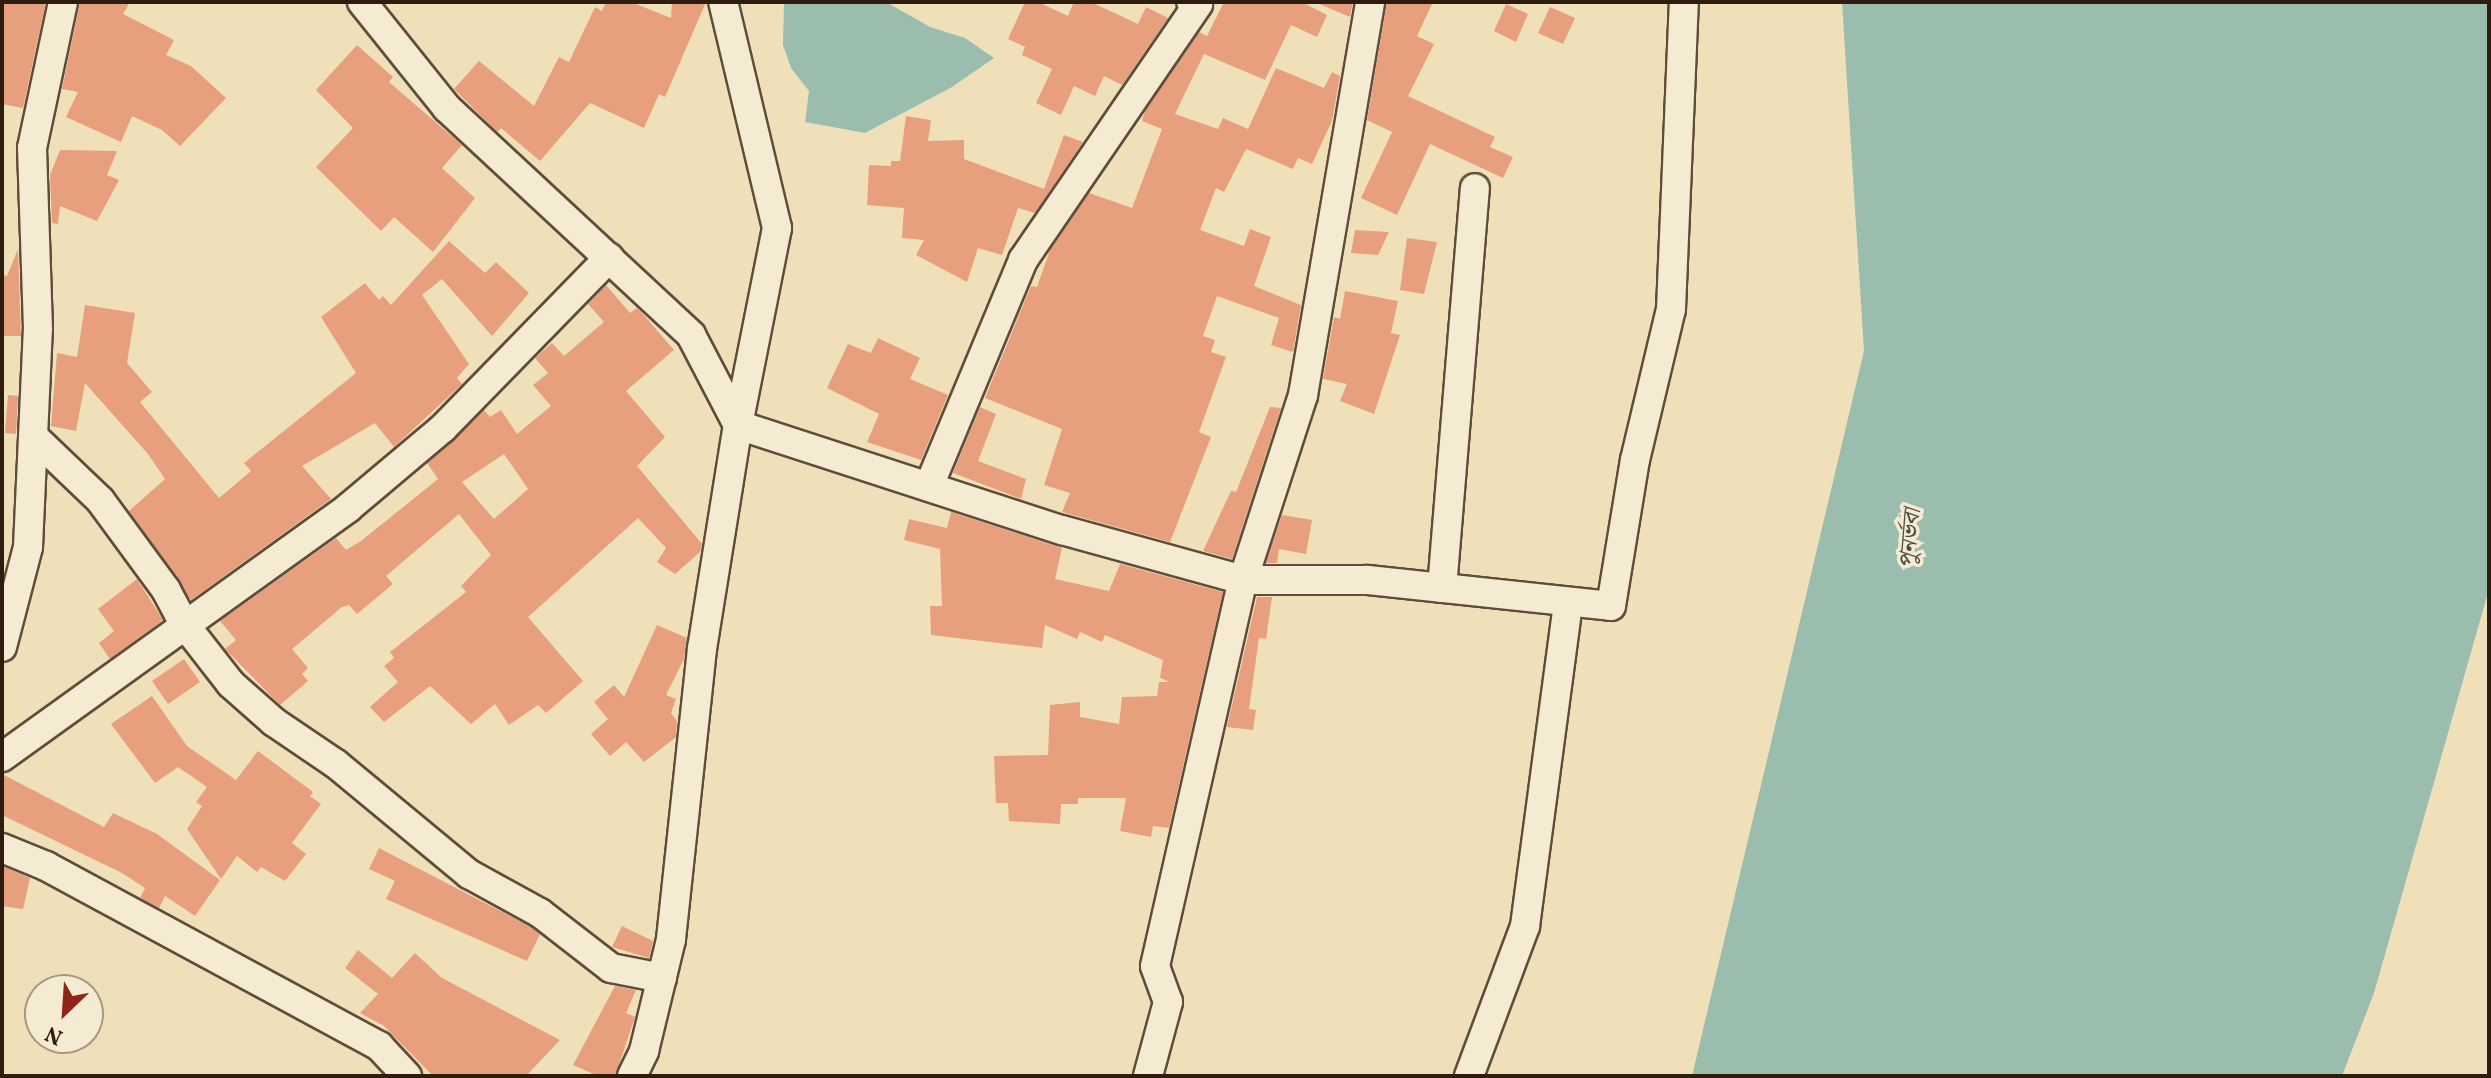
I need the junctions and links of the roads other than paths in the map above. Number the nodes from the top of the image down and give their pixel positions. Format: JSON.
{"nodes":[{"id":1,"x":63,"y":2,"type":"edge"},
{"id":2,"x":362,"y":2,"type":"edge"},
{"id":3,"x":723,"y":2,"type":"edge"},
{"id":4,"x":1191,"y":2,"type":"edge"},
{"id":5,"x":1370,"y":2,"type":"edge"},
{"id":6,"x":1684,"y":2,"type":"edge"},
{"id":7,"x":1475,"y":188,"type":"dead end"},
{"id":8,"x":609,"y":258,"type":"junction"},
{"id":9,"x":738,"y":425,"type":"junction"},
{"id":10,"x":33,"y":436,"type":"junction"},
{"id":11,"x":929,"y":486,"type":"junction"},
{"id":12,"x":1243,"y":580,"type":"junction"},
{"id":13,"x":1442,"y":588,"type":"junction"},
{"id":14,"x":1568,"y":603,"type":"junction"},
{"id":15,"x":185,"y":625,"type":"junction"},
{"id":16,"x":2,"y":647,"type":"edge"},
{"id":17,"x":2,"y":757,"type":"edge"},
{"id":18,"x":2,"y":848,"type":"edge"},
{"id":19,"x":662,"y":978,"type":"junction"},
{"id":20,"x":407,"y":1076,"type":"edge"},
{"id":21,"x":632,"y":1076,"type":"edge"},
{"id":22,"x":1148,"y":1076,"type":"edge"},
{"id":23,"x":1469,"y":1076,"type":"edge"}],
"edges":[{"from":1,"to":10,"type":"street"},
{"from":2,"to":8,"type":"street"},
{"from":3,"to":9,"type":"street"},
{"from":4,"to":11,"type":"street"},
{"from":5,"to":12,"type":"street"},
{"from":6,"to":14,"type":"street"},
{"from":7,"to":13,"type":"street"},
{"from":8,"to":9,"type":"street"},
{"from":8,"to":15,"type":"street"},
{"from":9,"to":11,"type":"street"},
{"from":9,"to":19,"type":"street"},
{"from":10,"to":15,"type":"street"},
{"from":10,"to":16,"type":"street"},
{"from":11,"to":12,"type":"street"},
{"from":12,"to":13,"type":"street"},
{"from":12,"to":22,"type":"street"},
{"from":13,"to":14,"type":"street"},
{"from":14,"to":23,"type":"street"},
{"from":15,"to":17,"type":"street"},
{"from":15,"to":19,"type":"street"},
{"from":18,"to":20,"type":"street"},
{"from":19,"to":21,"type":"street"}]}
